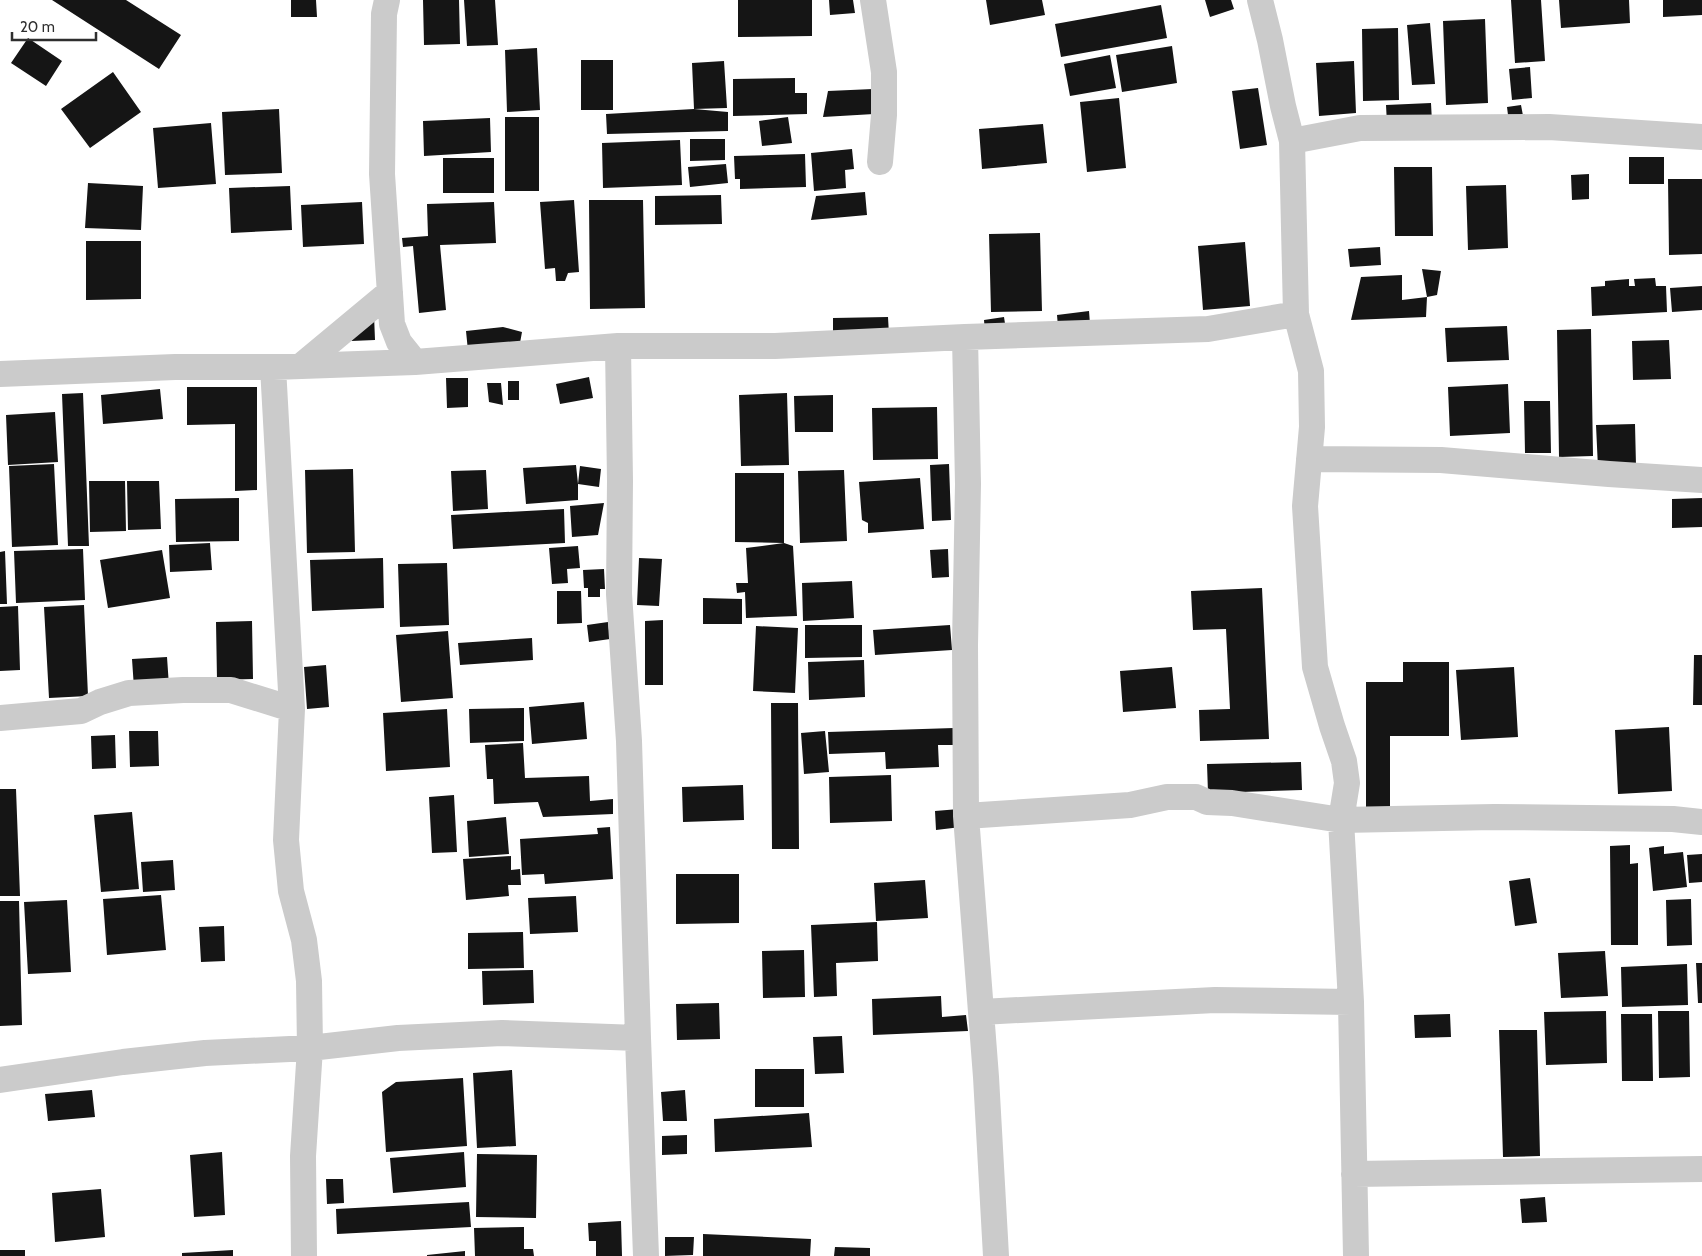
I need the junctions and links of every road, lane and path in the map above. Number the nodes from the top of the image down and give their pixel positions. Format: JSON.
{"nodes":[{"id":1,"x":387,"y":0,"type":"edge"},
{"id":2,"x":873,"y":0,"type":"edge"},
{"id":3,"x":1260,"y":0,"type":"edge"},
{"id":4,"x":1702,"y":137,"type":"edge"},
{"id":5,"x":1292,"y":142,"type":"junction"},
{"id":6,"x":880,"y":162,"type":"dead end"},
{"id":7,"x":390,"y":292,"type":"junction"},
{"id":8,"x":1296,"y":314,"type":"junction"},
{"id":9,"x":965,"y":337,"type":"junction"},
{"id":10,"x":618,"y":346,"type":"junction"},
{"id":11,"x":415,"y":362,"type":"junction"},
{"id":12,"x":301,"y":366,"type":"junction"},
{"id":13,"x":273,"y":367,"type":"junction"},
{"id":14,"x":0,"y":374,"type":"edge"},
{"id":15,"x":1309,"y":459,"type":"junction"},
{"id":16,"x":1702,"y":480,"type":"edge"},
{"id":17,"x":292,"y":709,"type":"junction"},
{"id":18,"x":0,"y":718,"type":"edge"},
{"id":19,"x":966,"y":816,"type":"junction"},
{"id":20,"x":1341,"y":820,"type":"junction"},
{"id":21,"x":1702,"y":822,"type":"edge"},
{"id":22,"x":1351,"y":1002,"type":"junction"},
{"id":23,"x":981,"y":1012,"type":"junction"},
{"id":24,"x":638,"y":1038,"type":"junction"},
{"id":25,"x":310,"y":1048,"type":"junction"},
{"id":26,"x":0,"y":1080,"type":"edge"},
{"id":27,"x":1702,"y":1169,"type":"edge"},
{"id":28,"x":1354,"y":1174,"type":"junction"},
{"id":29,"x":304,"y":1256,"type":"edge"},
{"id":30,"x":646,"y":1256,"type":"edge"},
{"id":31,"x":996,"y":1256,"type":"edge"},
{"id":32,"x":1356,"y":1256,"type":"edge"}],
"edges":[{"from":1,"to":7,"type":"street"},
{"from":2,"to":6,"type":"street"},
{"from":3,"to":5,"type":"street"},
{"from":4,"to":5,"type":"street"},
{"from":5,"to":8,"type":"street"},
{"from":7,"to":11,"type":"street"},
{"from":7,"to":12,"type":"street"},
{"from":8,"to":9,"type":"street"},
{"from":8,"to":15,"type":"street"},
{"from":9,"to":10,"type":"street"},
{"from":9,"to":19,"type":"street"},
{"from":10,"to":11,"type":"street"},
{"from":10,"to":24,"type":"street"},
{"from":11,"to":12,"type":"street"},
{"from":12,"to":13,"type":"street"},
{"from":13,"to":14,"type":"street"},
{"from":13,"to":17,"type":"street"},
{"from":15,"to":16,"type":"street"},
{"from":15,"to":20,"type":"street"},
{"from":17,"to":18,"type":"street"},
{"from":17,"to":25,"type":"street"},
{"from":19,"to":20,"type":"street"},
{"from":19,"to":23,"type":"street"},
{"from":20,"to":21,"type":"street"},
{"from":20,"to":22,"type":"street"},
{"from":22,"to":23,"type":"street"},
{"from":22,"to":28,"type":"street"},
{"from":23,"to":31,"type":"street"},
{"from":24,"to":25,"type":"street"},
{"from":24,"to":30,"type":"street"},
{"from":25,"to":26,"type":"street"},
{"from":25,"to":29,"type":"street"},
{"from":27,"to":28,"type":"street"},
{"from":28,"to":32,"type":"street"}]}
